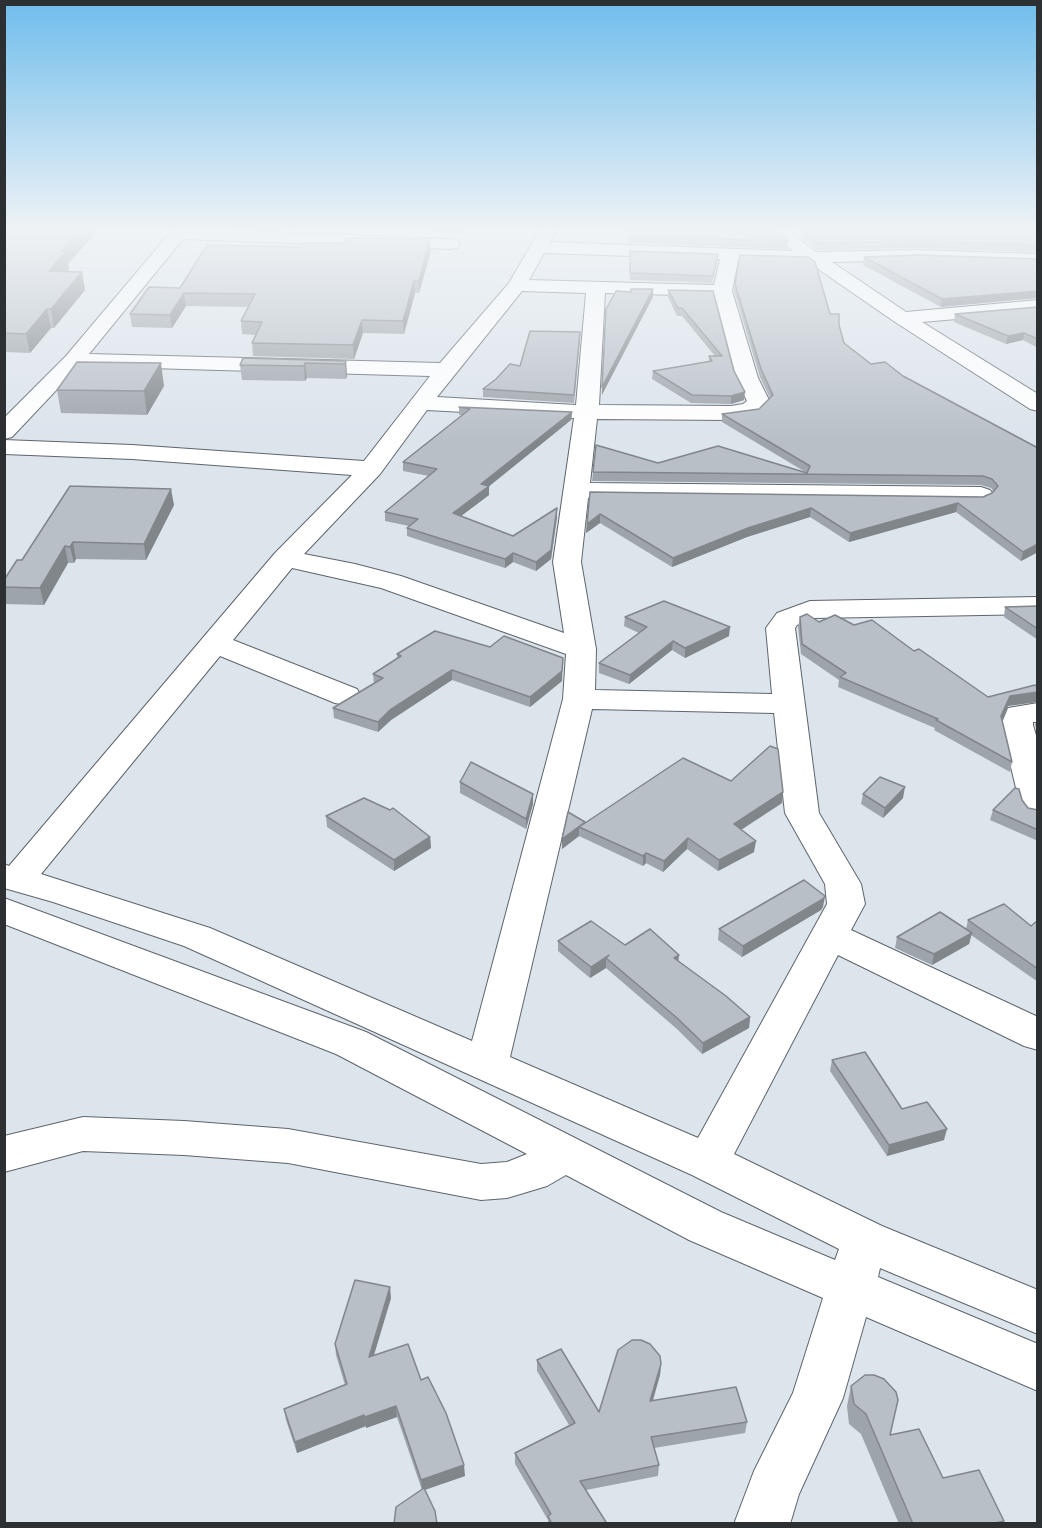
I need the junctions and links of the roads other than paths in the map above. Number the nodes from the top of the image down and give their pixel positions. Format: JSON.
{"nodes":[{"id":1,"x":124,"y":299,"type":"edge"},
{"id":2,"x":505,"y":299,"type":"edge"},
{"id":3,"x":595,"y":299,"type":"edge"},
{"id":4,"x":724,"y":299,"type":"edge"},
{"id":5,"x":875,"y":299,"type":"edge"},
{"id":6,"x":1038,"y":306,"type":"edge"},
{"id":7,"x":902,"y":318,"type":"junction"},
{"id":8,"x":73,"y":360,"type":"junction"},
{"id":9,"x":446,"y":370,"type":"junction"},
{"id":10,"x":1036,"y":401,"type":"edge"},
{"id":11,"x":421,"y":403,"type":"junction"},
{"id":12,"x":587,"y":412,"type":"junction"},
{"id":13,"x":4,"y":432,"type":"edge"},
{"id":14,"x":4,"y":447,"type":"edge"},
{"id":15,"x":371,"y":469,"type":"junction"},
{"id":16,"x":577,"y":490,"type":"junction"},
{"id":17,"x":981,"y":495,"type":"edge"},
{"id":18,"x":285,"y":559,"type":"junction"},
{"id":19,"x":1038,"y":605,"type":"edge"},
{"id":20,"x":214,"y":643,"type":"junction"},
{"id":21,"x":581,"y":649,"type":"junction"},
{"id":22,"x":346,"y":696,"type":"dead end"},
{"id":23,"x":579,"y":699,"type":"junction"},
{"id":24,"x":789,"y":704,"type":"junction"},
{"id":25,"x":1038,"y":712,"type":"edge"},
{"id":26,"x":1038,"y":809,"type":"edge"},
{"id":27,"x":9,"y":889,"type":"edge"},
{"id":28,"x":830,"y":935,"type":"junction"},
{"id":29,"x":1038,"y":1035,"type":"edge"},
{"id":30,"x":487,"y":1064,"type":"junction"},
{"id":31,"x":4,"y":1154,"type":"edge"},
{"id":32,"x":566,"y":1154,"type":"junction"},
{"id":33,"x":708,"y":1162,"type":"junction"},
{"id":34,"x":865,"y":1240,"type":"junction"},
{"id":35,"x":849,"y":1288,"type":"junction"},
{"id":36,"x":1038,"y":1313,"type":"edge"},
{"id":37,"x":1038,"y":1368,"type":"edge"},
{"id":38,"x":762,"y":1524,"type":"edge"}],
"edges":[{"from":1,"to":8,"type":"street"},
{"from":2,"to":9,"type":"street"},
{"from":3,"to":12,"type":"street"},
{"from":4,"to":12,"type":"street"},
{"from":5,"to":7,"type":"street"},
{"from":6,"to":7,"type":"street"},
{"from":7,"to":10,"type":"street"},
{"from":8,"to":9,"type":"street"},
{"from":8,"to":13,"type":"street"},
{"from":9,"to":11,"type":"street"},
{"from":11,"to":12,"type":"street"},
{"from":11,"to":15,"type":"street"},
{"from":12,"to":16,"type":"street"},
{"from":14,"to":15,"type":"street"},
{"from":15,"to":18,"type":"street"},
{"from":16,"to":17,"type":"street"},
{"from":16,"to":21,"type":"street"},
{"from":18,"to":20,"type":"street"},
{"from":18,"to":21,"type":"street"},
{"from":19,"to":24,"type":"street"},
{"from":20,"to":22,"type":"street"},
{"from":20,"to":27,"type":"street"},
{"from":21,"to":23,"type":"street"},
{"from":23,"to":24,"type":"street"},
{"from":23,"to":30,"type":"street"},
{"from":24,"to":28,"type":"street"},
{"from":25,"to":26,"type":"street"},
{"from":27,"to":30,"type":"street"},
{"from":27,"to":32,"type":"street"},
{"from":28,"to":29,"type":"street"},
{"from":28,"to":33,"type":"street"},
{"from":30,"to":33,"type":"street"},
{"from":31,"to":32,"type":"street"},
{"from":32,"to":35,"type":"street"},
{"from":33,"to":34,"type":"street"},
{"from":34,"to":35,"type":"street"},
{"from":34,"to":36,"type":"street"},
{"from":35,"to":37,"type":"street"},
{"from":35,"to":38,"type":"street"}]}
